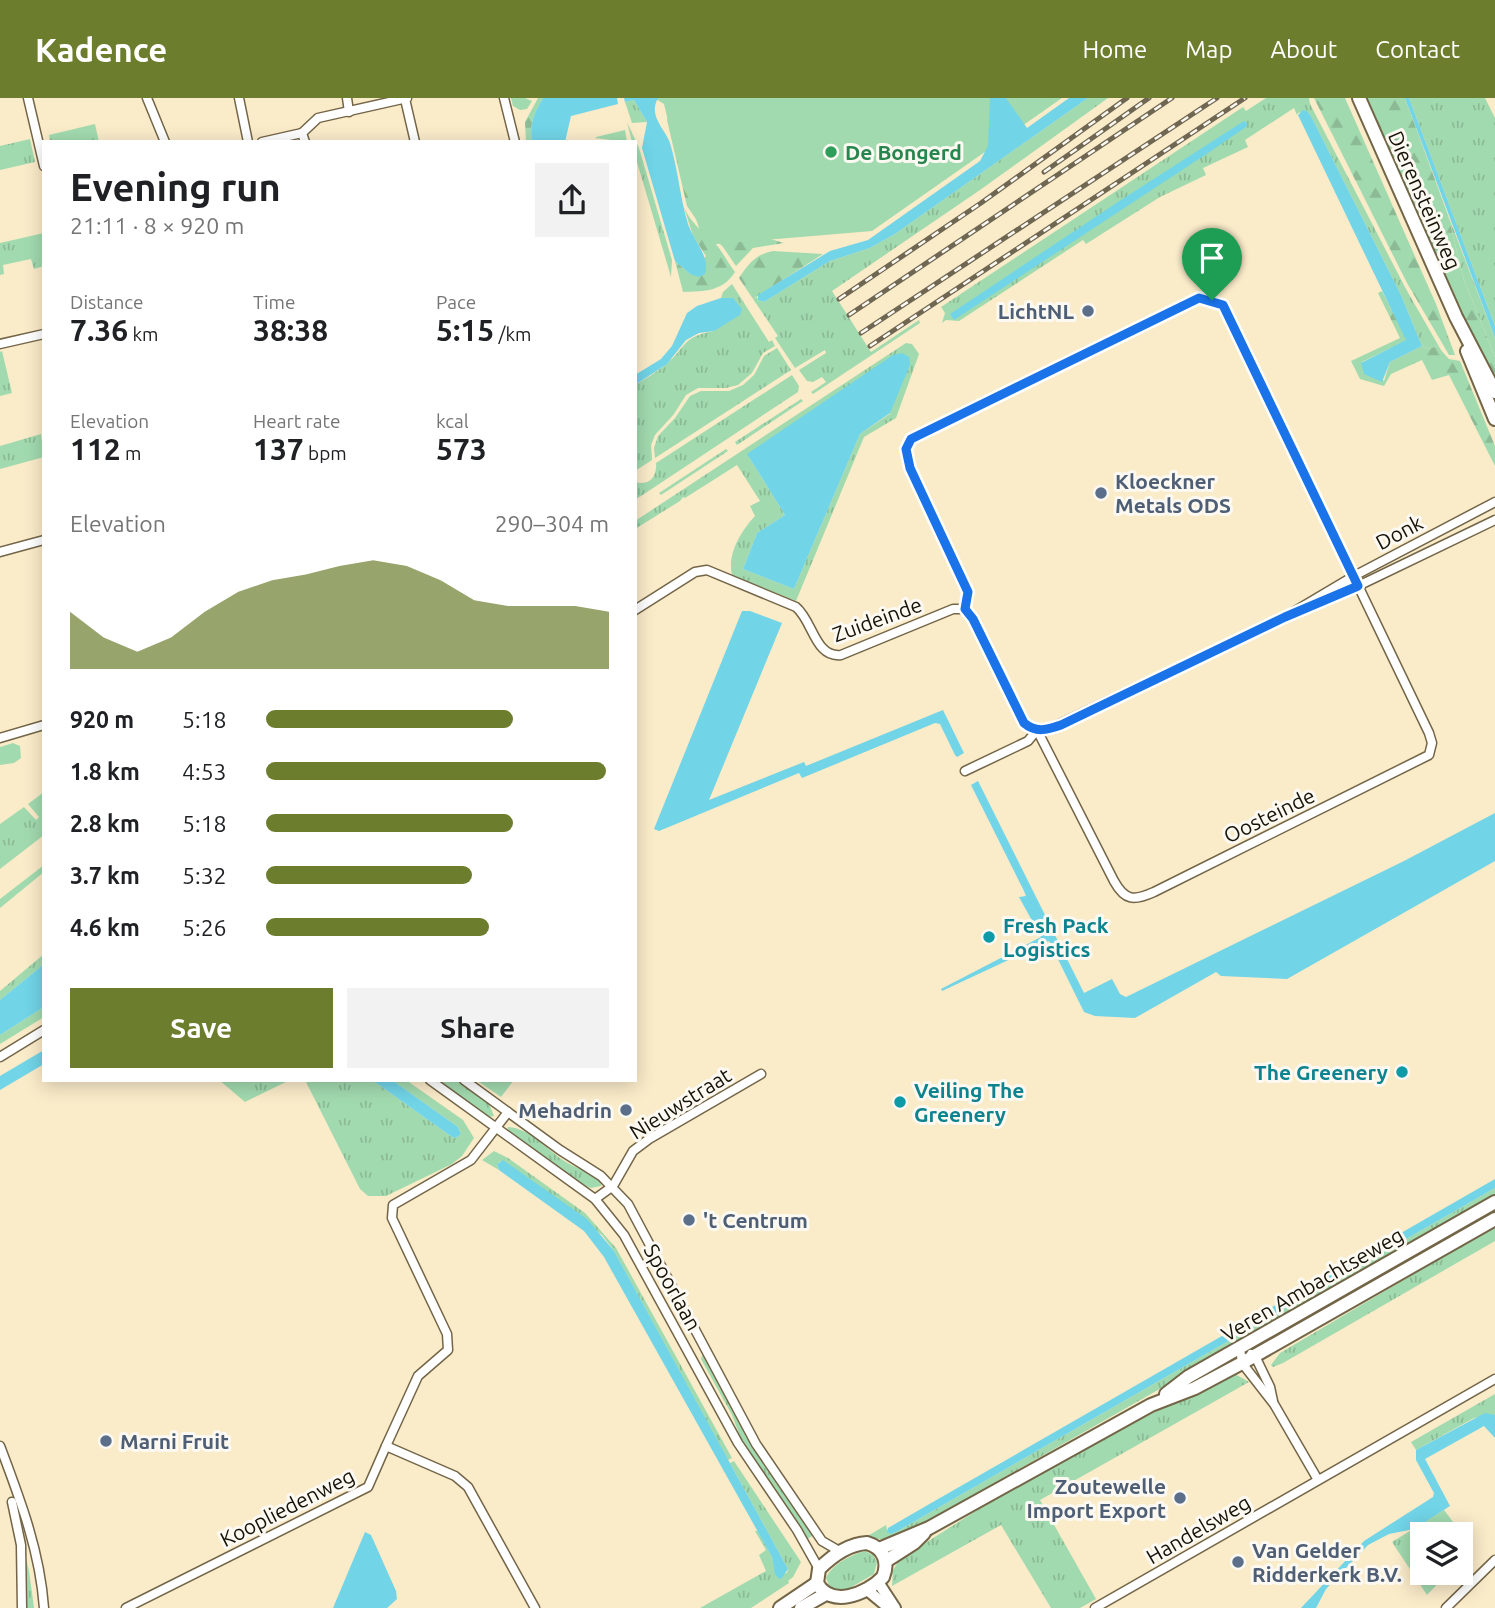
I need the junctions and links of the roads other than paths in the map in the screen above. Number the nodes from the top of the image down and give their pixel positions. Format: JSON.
{"nodes":[{"id":1,"x":28,"y":98,"type":"edge"},
{"id":2,"x":147,"y":98,"type":"edge"},
{"id":3,"x":239,"y":98,"type":"edge"},
{"id":4,"x":347,"y":98,"type":"edge"},
{"id":5,"x":406,"y":98,"type":"edge"},
{"id":6,"x":504,"y":98,"type":"edge"},
{"id":7,"x":1359,"y":98,"type":"edge"},
{"id":8,"x":349,"y":112,"type":"junction"},
{"id":9,"x":304,"y":137,"type":"edge"},
{"id":10,"x":164,"y":140,"type":"edge"},
{"id":11,"x":248,"y":140,"type":"edge"},
{"id":12,"x":279,"y":140,"type":"edge"},
{"id":13,"x":415,"y":140,"type":"edge"},
{"id":14,"x":514,"y":140,"type":"edge"},
{"id":15,"x":42,"y":158,"type":"edge"},
{"id":16,"x":1456,"y":317,"type":"junction"},
{"id":17,"x":42,"y":334,"type":"edge"},
{"id":18,"x":0,"y":344,"type":"edge"},
{"id":19,"x":1495,"y":392,"type":"edge"},
{"id":20,"x":1495,"y":419,"type":"edge"},
{"id":21,"x":1495,"y":502,"type":"edge"},
{"id":22,"x":1495,"y":520,"type":"edge"},
{"id":23,"x":42,"y":541,"type":"edge"},
{"id":24,"x":0,"y":552,"type":"edge"},
{"id":25,"x":1354,"y":576,"type":"junction"},
{"id":26,"x":1358,"y":586,"type":"junction"},
{"id":27,"x":637,"y":609,"type":"edge"},
{"id":28,"x":965,"y":609,"type":"junction"},
{"id":29,"x":1285,"y":617,"type":"junction"},
{"id":30,"x":42,"y":725,"type":"edge"},
{"id":31,"x":1037,"y":730,"type":"junction"},
{"id":32,"x":0,"y":737,"type":"edge"},
{"id":33,"x":965,"y":771,"type":"dead end"},
{"id":34,"x":42,"y":1031,"type":"edge"},
{"id":35,"x":0,"y":1057,"type":"edge"},
{"id":36,"x":761,"y":1074,"type":"dead end"},
{"id":37,"x":433,"y":1082,"type":"edge"},
{"id":38,"x":467,"y":1082,"type":"edge"},
{"id":39,"x":508,"y":1112,"type":"junction"},
{"id":40,"x":496,"y":1127,"type":"junction"},
{"id":41,"x":612,"y":1186,"type":"junction"},
{"id":42,"x":595,"y":1199,"type":"junction"},
{"id":43,"x":1495,"y":1202,"type":"edge"},
{"id":44,"x":1495,"y":1219,"type":"edge"},
{"id":45,"x":1240,"y":1348,"type":"junction"},
{"id":46,"x":1255,"y":1356,"type":"junction"},
{"id":47,"x":1242,"y":1363,"type":"junction"},
{"id":48,"x":1495,"y":1379,"type":"edge"},
{"id":49,"x":1274,"y":1404,"type":"junction"},
{"id":50,"x":1151,"y":1405,"type":"junction"},
{"id":51,"x":0,"y":1446,"type":"edge"},
{"id":52,"x":386,"y":1446,"type":"junction"},
{"id":53,"x":11,"y":1474,"type":"junction"},
{"id":54,"x":0,"y":1478,"type":"edge"},
{"id":55,"x":1318,"y":1480,"type":"junction"},
{"id":56,"x":12,"y":1502,"type":"dead end"},
{"id":57,"x":929,"y":1528,"type":"junction"},
{"id":58,"x":879,"y":1549,"type":"junction"},
{"id":59,"x":841,"y":1552,"type":"junction"},
{"id":60,"x":1495,"y":1560,"type":"edge"},
{"id":61,"x":886,"y":1562,"type":"junction"},
{"id":62,"x":819,"y":1569,"type":"junction"},
{"id":63,"x":878,"y":1582,"type":"junction"},
{"id":64,"x":817,"y":1583,"type":"junction"},
{"id":65,"x":866,"y":1589,"type":"junction"},
{"id":66,"x":824,"y":1595,"type":"junction"},
{"id":67,"x":22,"y":1608,"type":"edge"},
{"id":68,"x":44,"y":1608,"type":"edge"},
{"id":69,"x":127,"y":1608,"type":"edge"},
{"id":70,"x":535,"y":1608,"type":"edge"},
{"id":71,"x":780,"y":1608,"type":"edge"},
{"id":72,"x":801,"y":1608,"type":"edge"},
{"id":73,"x":889,"y":1608,"type":"edge"},
{"id":74,"x":895,"y":1608,"type":"edge"},
{"id":75,"x":1095,"y":1608,"type":"edge"},
{"id":76,"x":1446,"y":1608,"type":"edge"}],
"edges":[{"from":1,"to":15,"type":"street"},
{"from":2,"to":10,"type":"street"},
{"from":3,"to":11,"type":"street"},
{"from":4,"to":8,"type":"street"},
{"from":5,"to":8,"type":"street"},
{"from":5,"to":13,"type":"street"},
{"from":6,"to":14,"type":"street"},
{"from":7,"to":16,"type":"main road","name":"Dierensteinweg"},
{"from":8,"to":9,"type":"street"},
{"from":9,"to":12,"type":"street"},
{"from":16,"to":19,"type":"main road","name":"Dierensteinweg"},
{"from":16,"to":20,"type":"main road","name":"Dierensteinweg"},
{"from":17,"to":18,"type":"street"},
{"from":21,"to":25,"type":"street","name":"Donk"},
{"from":22,"to":26,"type":"street","name":"Donk"},
{"from":23,"to":24,"type":"street"},
{"from":25,"to":26,"type":"street"},
{"from":25,"to":28,"type":"street"},
{"from":25,"to":29,"type":"street","name":"Donk"},
{"from":26,"to":29,"type":"street","name":"Donk"},
{"from":26,"to":31,"type":"street","name":"Oosteinde"},
{"from":27,"to":28,"type":"street","name":"Zuideinde"},
{"from":28,"to":31,"type":"street"},
{"from":29,"to":31,"type":"street","name":"Donk"},
{"from":30,"to":32,"type":"street"},
{"from":31,"to":33,"type":"street","name":"Donk"},
{"from":34,"to":35,"type":"street"},
{"from":36,"to":41,"type":"street","name":"Nieuwstraat"},
{"from":37,"to":40,"type":"street","name":"Spoorlaan"},
{"from":38,"to":39,"type":"street","name":"Spoorlaan"},
{"from":39,"to":40,"type":"street"},
{"from":39,"to":41,"type":"street","name":"Spoorlaan"},
{"from":40,"to":42,"type":"street","name":"Spoorlaan"},
{"from":40,"to":52,"type":"street","name":"Koopliedenweg"},
{"from":41,"to":42,"type":"street","name":"Nieuwstraat"},
{"from":41,"to":59,"type":"street","name":"Spoorlaan"},
{"from":42,"to":62,"type":"street","name":"Spoorlaan"},
{"from":43,"to":45,"type":"main road","name":"Veren Ambachtseweg"},
{"from":44,"to":46,"type":"main road","name":"Veren Ambachtseweg"},
{"from":45,"to":46,"type":"street"},
{"from":45,"to":47,"type":"street"},
{"from":45,"to":50,"type":"main road","name":"Veren Ambachtseweg"},
{"from":46,"to":47,"type":"main road","name":"Veren Ambachtseweg"},
{"from":46,"to":49,"type":"street"},
{"from":47,"to":49,"type":"street"},
{"from":47,"to":50,"type":"main road","name":"Veren Ambachtseweg"},
{"from":48,"to":55,"type":"street","name":"Handelsweg"},
{"from":49,"to":55,"type":"street"},
{"from":50,"to":57,"type":"main road","name":"Veren Ambachtseweg"},
{"from":51,"to":53,"type":"street"},
{"from":52,"to":69,"type":"street","name":"Koopliedenweg"},
{"from":52,"to":70,"type":"street"},
{"from":53,"to":54,"type":"street"},
{"from":53,"to":68,"type":"street"},
{"from":55,"to":75,"type":"street","name":"Handelsweg"},
{"from":56,"to":67,"type":"street"},
{"from":57,"to":58,"type":"main road","name":"Veren Ambachtseweg"},
{"from":57,"to":61,"type":"main road","name":"Veren Ambachtseweg"},
{"from":58,"to":59,"type":"main road"},
{"from":58,"to":61,"type":"main road"},
{"from":59,"to":62,"type":"main road"},
{"from":60,"to":76,"type":"street"},
{"from":61,"to":63,"type":"main road"},
{"from":62,"to":64,"type":"main road"},
{"from":63,"to":65,"type":"main road"},
{"from":63,"to":74,"type":"street"},
{"from":64,"to":66,"type":"main road"},
{"from":64,"to":71,"type":"main road"},
{"from":65,"to":66,"type":"main road"},
{"from":65,"to":73,"type":"street"},
{"from":66,"to":72,"type":"main road"}]}
